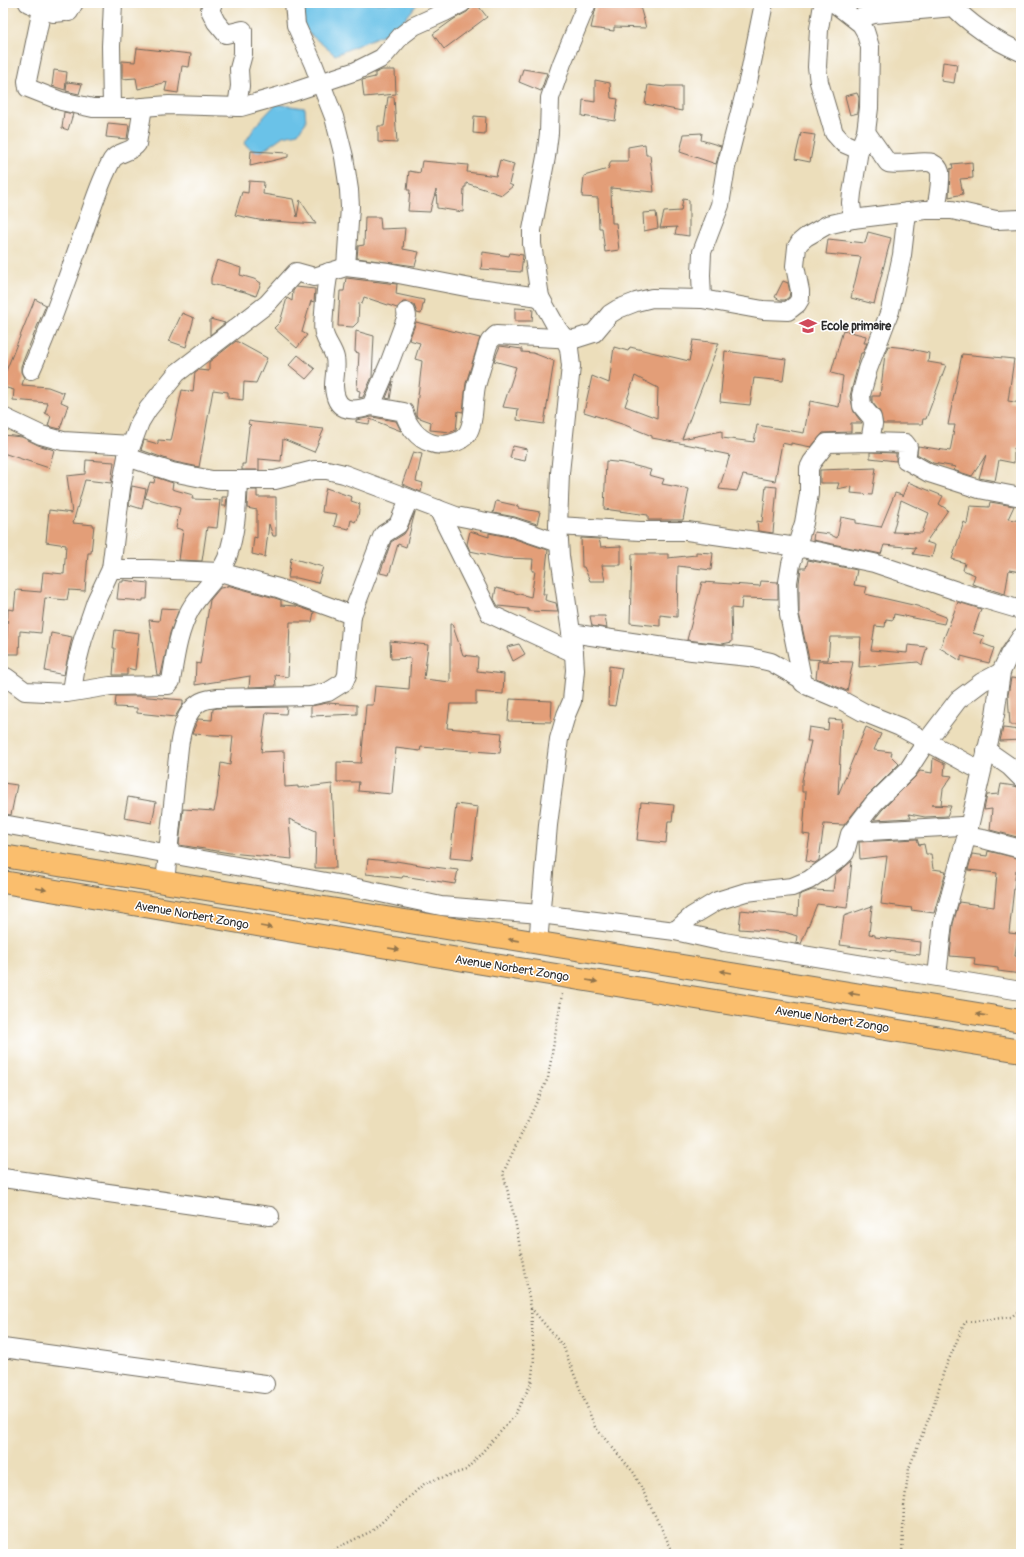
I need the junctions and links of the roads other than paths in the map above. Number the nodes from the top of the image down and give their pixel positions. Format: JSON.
{"nodes":[{"id":1,"x":74,"y":3,"type":"edge"},
{"id":2,"x":113,"y":3,"type":"edge"},
{"id":3,"x":213,"y":3,"type":"edge"},
{"id":4,"x":294,"y":3,"type":"edge"},
{"id":5,"x":462,"y":3,"type":"edge"},
{"id":6,"x":587,"y":3,"type":"edge"},
{"id":7,"x":764,"y":3,"type":"edge"},
{"id":8,"x":825,"y":3,"type":"edge"},
{"id":9,"x":834,"y":3,"type":"edge"},
{"id":10,"x":952,"y":5,"type":"edge"},
{"id":11,"x":35,"y":6,"type":"edge"},
{"id":12,"x":856,"y":19,"type":"junction"},
{"id":13,"x":1021,"y":52,"type":"edge"},
{"id":14,"x":321,"y":83,"type":"junction"},
{"id":15,"x":143,"y":107,"type":"junction"},
{"id":16,"x":237,"y":107,"type":"junction"},
{"id":17,"x":112,"y":108,"type":"junction"},
{"id":18,"x":866,"y":132,"type":"junction"},
{"id":19,"x":859,"y":150,"type":"junction"},
{"id":20,"x":936,"y":210,"type":"junction"},
{"id":21,"x":907,"y":212,"type":"junction"},
{"id":22,"x":853,"y":219,"type":"junction"},
{"id":23,"x":1021,"y":219,"type":"edge"},
{"id":24,"x":346,"y":267,"type":"junction"},
{"id":25,"x":329,"y":272,"type":"junction"},
{"id":26,"x":540,"y":297,"type":"junction"},
{"id":27,"x":702,"y":299,"type":"junction"},
{"id":28,"x":406,"y":312,"type":"dead end"},
{"id":29,"x":565,"y":339,"type":"junction"},
{"id":30,"x":31,"y":370,"type":"dead end"},
{"id":31,"x":370,"y":406,"type":"junction"},
{"id":32,"x":3,"y":417,"type":"edge"},
{"id":33,"x":870,"y":442,"type":"junction"},
{"id":34,"x":129,"y":451,"type":"junction"},
{"id":35,"x":238,"y":480,"type":"junction"},
{"id":36,"x":1021,"y":497,"type":"edge"},
{"id":37,"x":409,"y":499,"type":"junction"},
{"id":38,"x":438,"y":509,"type":"junction"},
{"id":39,"x":559,"y":534,"type":"junction"},
{"id":40,"x":797,"y":547,"type":"junction"},
{"id":41,"x":111,"y":569,"type":"junction"},
{"id":42,"x":220,"y":572,"type":"junction"},
{"id":43,"x":1021,"y":610,"type":"edge"},
{"id":44,"x":352,"y":615,"type":"junction"},
{"id":45,"x":570,"y":633,"type":"junction"},
{"id":46,"x":1021,"y":637,"type":"edge"},
{"id":47,"x":574,"y":653,"type":"junction"},
{"id":48,"x":1001,"y":672,"type":"junction"},
{"id":49,"x":6,"y":677,"type":"dead end"},
{"id":50,"x":802,"y":679,"type":"junction"},
{"id":51,"x":72,"y":691,"type":"junction"},
{"id":52,"x":926,"y":742,"type":"junction"},
{"id":53,"x":986,"y":750,"type":"junction"},
{"id":54,"x":981,"y":771,"type":"junction"},
{"id":55,"x":1021,"y":778,"type":"edge"},
{"id":56,"x":3,"y":824,"type":"edge"},
{"id":57,"x":968,"y":831,"type":"junction"},
{"id":58,"x":852,"y":832,"type":"junction"},
{"id":59,"x":1021,"y":849,"type":"edge"},
{"id":60,"x":168,"y":853,"type":"junction"},
{"id":61,"x":3,"y":856,"type":"edge"},
{"id":62,"x":3,"y":882,"type":"edge"},
{"id":63,"x":164,"y":882,"type":"junction"},
{"id":64,"x":540,"y":914,"type":"junction"},
{"id":65,"x":675,"y":931,"type":"junction"},
{"id":66,"x":538,"y":944,"type":"junction"},
{"id":67,"x":937,"y":976,"type":"junction"},
{"id":68,"x":1021,"y":991,"type":"edge"},
{"id":69,"x":1021,"y":1021,"type":"edge"},
{"id":70,"x":1021,"y":1051,"type":"edge"},
{"id":71,"x":3,"y":1178,"type":"edge"},
{"id":72,"x":270,"y":1216,"type":"dead end"},
{"id":73,"x":3,"y":1348,"type":"edge"},
{"id":74,"x":265,"y":1384,"type":"dead end"}],
"edges":[{"from":1,"to":11,"type":"street"},
{"from":2,"to":17,"type":"street"},
{"from":3,"to":16,"type":"street"},
{"from":4,"to":14,"type":"street"},
{"from":5,"to":14,"type":"street"},
{"from":6,"to":26,"type":"street"},
{"from":7,"to":27,"type":"street"},
{"from":8,"to":19,"type":"street"},
{"from":9,"to":12,"type":"street"},
{"from":10,"to":12,"type":"street"},
{"from":10,"to":13,"type":"street"},
{"from":11,"to":17,"type":"street"},
{"from":12,"to":18,"type":"street"},
{"from":14,"to":16,"type":"street"},
{"from":14,"to":24,"type":"street"},
{"from":15,"to":16,"type":"street"},
{"from":15,"to":17,"type":"street"},
{"from":15,"to":30,"type":"street"},
{"from":18,"to":19,"type":"street"},
{"from":18,"to":20,"type":"street"},
{"from":19,"to":22,"type":"street"},
{"from":20,"to":21,"type":"street"},
{"from":20,"to":23,"type":"street"},
{"from":21,"to":22,"type":"street"},
{"from":21,"to":33,"type":"street"},
{"from":22,"to":27,"type":"street"},
{"from":24,"to":25,"type":"street"},
{"from":24,"to":26,"type":"street"},
{"from":25,"to":31,"type":"street"},
{"from":25,"to":34,"type":"street"},
{"from":26,"to":29,"type":"street"},
{"from":27,"to":29,"type":"street"},
{"from":28,"to":31,"type":"street"},
{"from":29,"to":31,"type":"street"},
{"from":29,"to":39,"type":"street"},
{"from":32,"to":34,"type":"street"},
{"from":33,"to":36,"type":"street"},
{"from":33,"to":40,"type":"street"},
{"from":34,"to":35,"type":"street"},
{"from":34,"to":41,"type":"street"},
{"from":35,"to":37,"type":"street"},
{"from":35,"to":42,"type":"street"},
{"from":37,"to":38,"type":"street"},
{"from":37,"to":44,"type":"street"},
{"from":38,"to":39,"type":"street"},
{"from":38,"to":47,"type":"street"},
{"from":39,"to":40,"type":"street"},
{"from":39,"to":45,"type":"street"},
{"from":40,"to":43,"type":"street"},
{"from":40,"to":50,"type":"street"},
{"from":41,"to":42,"type":"street"},
{"from":41,"to":51,"type":"street"},
{"from":42,"to":44,"type":"street"},
{"from":42,"to":51,"type":"street"},
{"from":44,"to":60,"type":"street"},
{"from":45,"to":47,"type":"street"},
{"from":45,"to":50,"type":"street"},
{"from":46,"to":48,"type":"street"},
{"from":47,"to":64,"type":"street"},
{"from":48,"to":52,"type":"street"},
{"from":48,"to":53,"type":"street"},
{"from":49,"to":51,"type":"street"},
{"from":50,"to":52,"type":"street"},
{"from":52,"to":54,"type":"street"},
{"from":52,"to":58,"type":"street"},
{"from":53,"to":54,"type":"street"},
{"from":53,"to":55,"type":"street"},
{"from":54,"to":57,"type":"street"},
{"from":56,"to":60,"type":"street"},
{"from":57,"to":58,"type":"street"},
{"from":57,"to":59,"type":"street"},
{"from":57,"to":67,"type":"street"},
{"from":58,"to":65,"type":"street"},
{"from":60,"to":63,"type":"street"},
{"from":60,"to":64,"type":"street"},
{"from":61,"to":63,"type":"main road"},
{"from":62,"to":70,"type":"main road","name":"Avenue Norbert Zongo","one_way":true},
{"from":66,"to":63,"type":"main road","one_way":true},
{"from":64,"to":65,"type":"street"},
{"from":64,"to":66,"type":"street"},
{"from":65,"to":67,"type":"street"},
{"from":69,"to":66,"type":"main road","one_way":true},
{"from":67,"to":68,"type":"street"},
{"from":71,"to":72,"type":"street"},
{"from":73,"to":74,"type":"street"}]}
